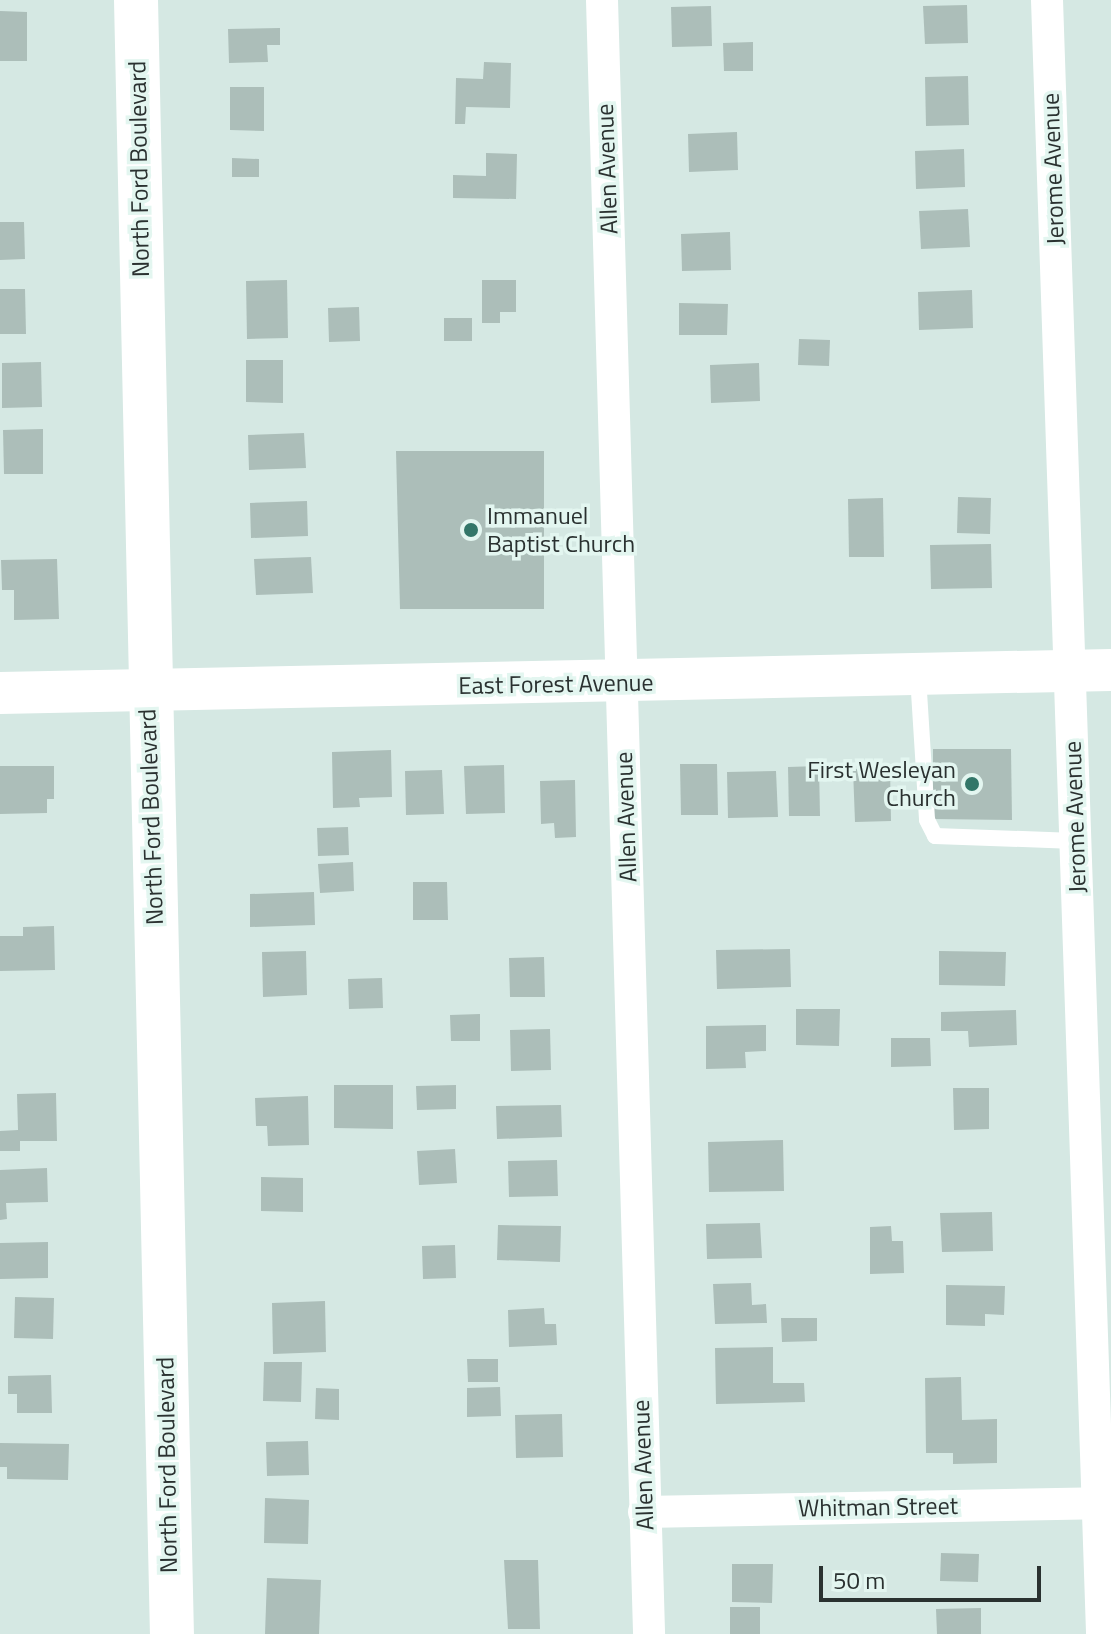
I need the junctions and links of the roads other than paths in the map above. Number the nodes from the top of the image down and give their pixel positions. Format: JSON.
{"nodes":[{"id":1,"x":136,"y":0,"type":"edge"},
{"id":2,"x":602,"y":0,"type":"edge"},
{"id":3,"x":1047,"y":0,"type":"edge"},
{"id":4,"x":1111,"y":670,"type":"edge"},
{"id":5,"x":1069,"y":671,"type":"junction"},
{"id":6,"x":918,"y":675,"type":"junction"},
{"id":7,"x":622,"y":683,"type":"junction"},
{"id":8,"x":147,"y":689,"type":"junction"},
{"id":9,"x":0,"y":693,"type":"edge"},
{"id":10,"x":1075,"y":841,"type":"junction"},
{"id":11,"x":1105,"y":1503,"type":"edge"},
{"id":12,"x":644,"y":1512,"type":"junction"},
{"id":13,"x":172,"y":1634,"type":"edge"},
{"id":14,"x":649,"y":1634,"type":"edge"},
{"id":15,"x":1102,"y":1634,"type":"edge"}],
"edges":[{"from":1,"to":8,"type":"main road","name":"North Ford Boulevard"},
{"from":2,"to":7,"type":"street","name":"Allen Avenue"},
{"from":3,"to":5,"type":"street","name":"Jerome Avenue"},
{"from":4,"to":5,"type":"street","name":"East Forest Avenue"},
{"from":5,"to":6,"type":"street","name":"East Forest Avenue"},
{"from":5,"to":10,"type":"street","name":"Jerome Avenue"},
{"from":6,"to":7,"type":"street","name":"East Forest Avenue"},
{"from":6,"to":10,"type":"lane"},
{"from":7,"to":8,"type":"street","name":"East Forest Avenue"},
{"from":7,"to":12,"type":"street","name":"Allen Avenue"},
{"from":8,"to":9,"type":"street","name":"East Forest Avenue"},
{"from":8,"to":13,"type":"main road","name":"North Ford Boulevard"},
{"from":10,"to":11,"type":"street","name":"Jerome Avenue"},
{"from":11,"to":12,"type":"street","name":"Whitman Street"},
{"from":11,"to":15,"type":"street","name":"Jerome Avenue"},
{"from":12,"to":14,"type":"street","name":"Allen Avenue"}]}
